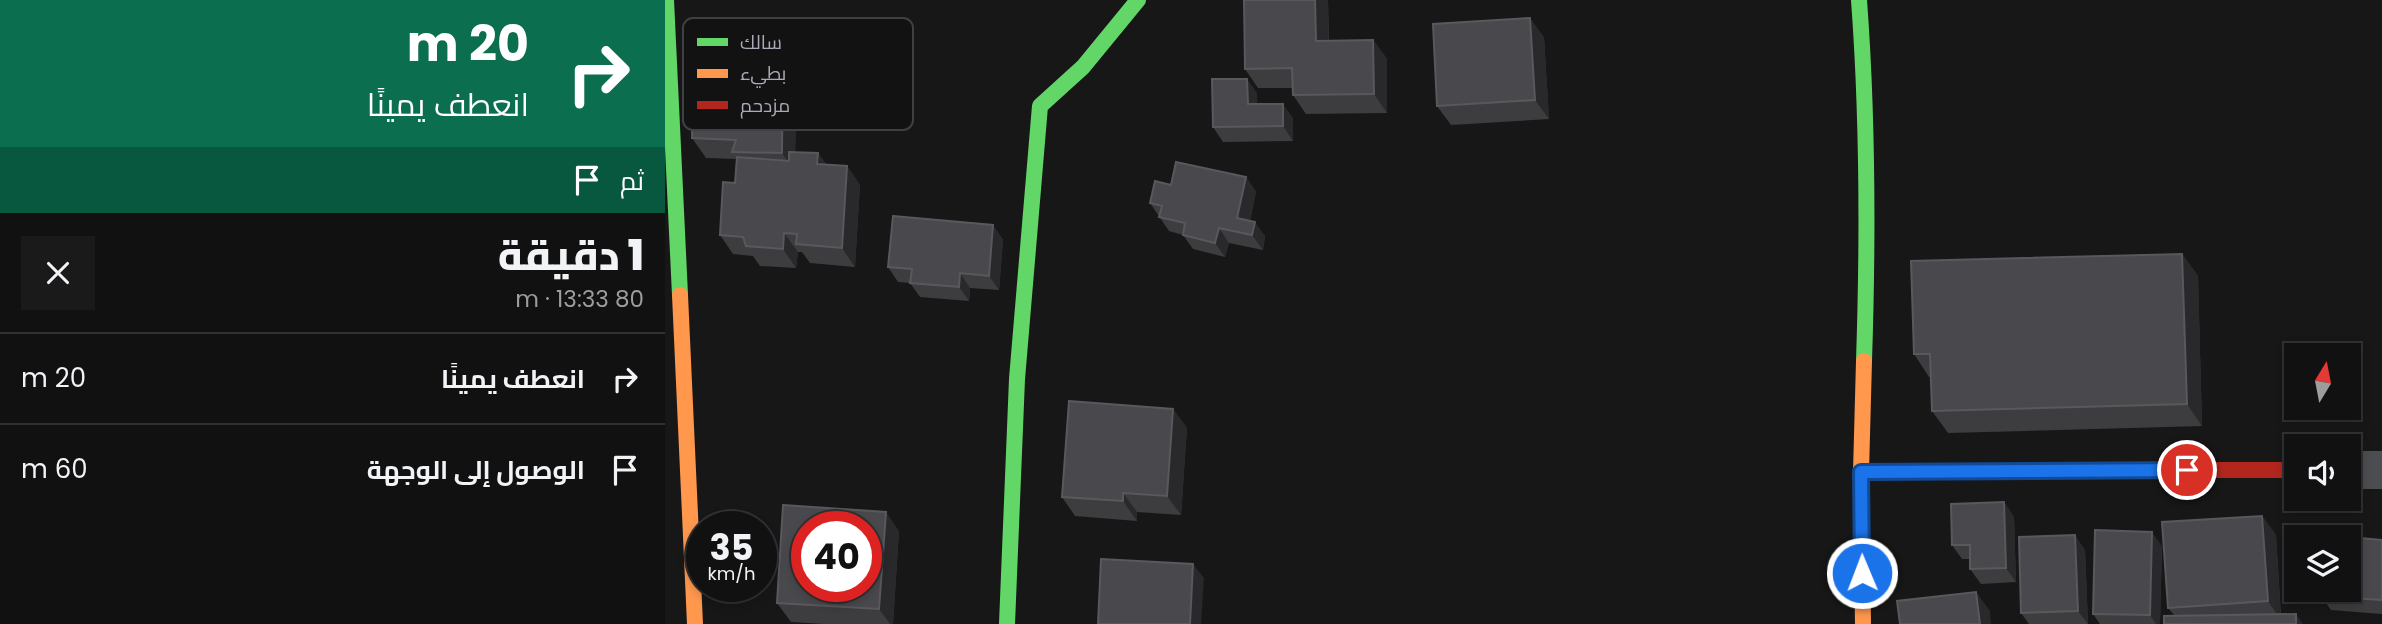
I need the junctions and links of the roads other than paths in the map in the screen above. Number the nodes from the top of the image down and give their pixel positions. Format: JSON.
{"nodes":[{"id":1,"x":666,"y":0,"type":"edge"},
{"id":2,"x":1137,"y":0,"type":"edge"},
{"id":3,"x":1859,"y":0,"type":"edge"},
{"id":4,"x":2284,"y":470,"type":"edge"},
{"id":5,"x":2361,"y":470,"type":"edge"},
{"id":6,"x":2382,"y":470,"type":"edge"},
{"id":7,"x":1861,"y":472,"type":"junction"},
{"id":8,"x":695,"y":624,"type":"edge"},
{"id":9,"x":1007,"y":624,"type":"edge"},
{"id":10,"x":1863,"y":624,"type":"edge"}],
"edges":[{"from":1,"to":8,"type":"street"},
{"from":2,"to":9,"type":"street"},
{"from":3,"to":7,"type":"street"},
{"from":4,"to":7,"type":"street"},
{"from":5,"to":6,"type":"street"},
{"from":7,"to":10,"type":"street"}]}
